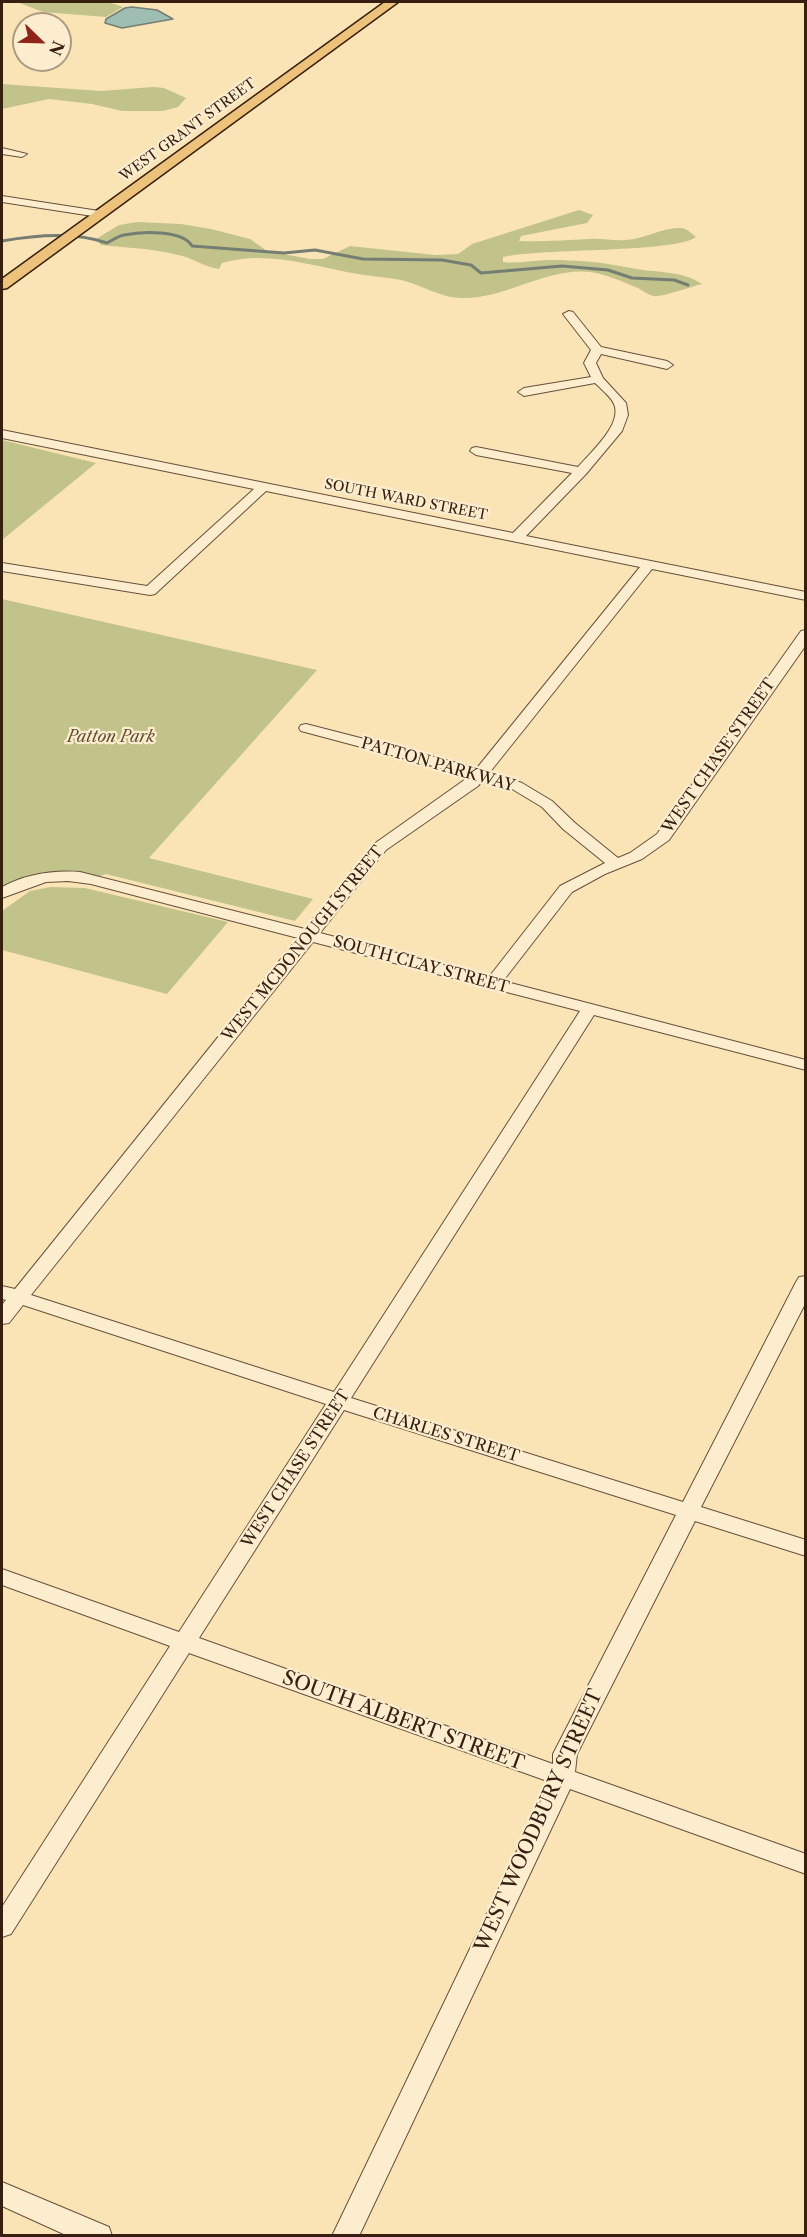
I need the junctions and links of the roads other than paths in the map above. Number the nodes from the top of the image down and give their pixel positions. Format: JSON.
{"nodes":[{"id":1,"x":392,"y":2,"type":"edge"},
{"id":2,"x":2,"y":151,"type":"edge"},
{"id":3,"x":22,"y":154,"type":"dead end"},
{"id":4,"x":2,"y":199,"type":"edge"},
{"id":5,"x":99,"y":214,"type":"junction"},
{"id":6,"x":2,"y":285,"type":"edge"},
{"id":7,"x":569,"y":314,"type":"dead end"},
{"id":8,"x":597,"y":350,"type":"junction"},
{"id":9,"x":667,"y":365,"type":"dead end"},
{"id":10,"x":598,"y":380,"type":"junction"},
{"id":11,"x":524,"y":392,"type":"dead end"},
{"id":12,"x":2,"y":434,"type":"edge"},
{"id":13,"x":476,"y":451,"type":"dead end"},
{"id":14,"x":581,"y":471,"type":"junction"},
{"id":15,"x":264,"y":486,"type":"junction"},
{"id":16,"x":517,"y":537,"type":"junction"},
{"id":17,"x":648,"y":565,"type":"junction"},
{"id":18,"x":2,"y":567,"type":"edge"},
{"id":19,"x":806,"y":596,"type":"edge"},
{"id":20,"x":806,"y":634,"type":"edge"},
{"id":21,"x":306,"y":728,"type":"dead end"},
{"id":22,"x":480,"y":774,"type":"junction"},
{"id":23,"x":617,"y":865,"type":"junction"},
{"id":24,"x":2,"y":893,"type":"edge"},
{"id":25,"x":309,"y":935,"type":"junction"},
{"id":26,"x":492,"y":984,"type":"junction"},
{"id":27,"x":589,"y":1010,"type":"junction"},
{"id":28,"x":806,"y":1065,"type":"edge"},
{"id":29,"x":806,"y":1282,"type":"edge"},
{"id":30,"x":10,"y":1295,"type":"edge"},
{"id":31,"x":2,"y":1318,"type":"edge"},
{"id":32,"x":339,"y":1401,"type":"junction"},
{"id":33,"x":690,"y":1510,"type":"junction"},
{"id":34,"x":806,"y":1548,"type":"edge"},
{"id":35,"x":2,"y":1577,"type":"edge"},
{"id":36,"x":185,"y":1641,"type":"junction"},
{"id":37,"x":563,"y":1779,"type":"junction"},
{"id":38,"x":806,"y":1864,"type":"edge"},
{"id":39,"x":2,"y":1927,"type":"edge"},
{"id":40,"x":2,"y":2194,"type":"edge"},
{"id":41,"x":99,"y":2235,"type":"edge"},
{"id":42,"x":345,"y":2235,"type":"edge"}],
"edges":[{"from":1,"to":5,"type":"main road","name":"WEST GRANT STREET"},
{"from":2,"to":3,"type":"street"},
{"from":4,"to":5,"type":"street"},
{"from":5,"to":6,"type":"main road","name":"WEST GRANT STREET"},
{"from":7,"to":8,"type":"street"},
{"from":8,"to":9,"type":"street"},
{"from":8,"to":10,"type":"street"},
{"from":10,"to":11,"type":"street"},
{"from":10,"to":14,"type":"street"},
{"from":12,"to":15,"type":"street","name":"SOUTH WARD STREET"},
{"from":13,"to":14,"type":"street"},
{"from":14,"to":16,"type":"street"},
{"from":15,"to":16,"type":"street","name":"SOUTH WARD STREET"},
{"from":15,"to":18,"type":"street"},
{"from":16,"to":17,"type":"street","name":"SOUTH WARD STREET"},
{"from":17,"to":19,"type":"street","name":"SOUTH WARD STREET"},
{"from":17,"to":22,"type":"street","name":"WEST MCDONOUGH STREET"},
{"from":20,"to":23,"type":"street","name":"WEST CHASE STREET"},
{"from":21,"to":22,"type":"street","name":"PATTON PARKWAY"},
{"from":22,"to":23,"type":"street","name":"PATTON PARKWAY"},
{"from":22,"to":25,"type":"street","name":"WEST MCDONOUGH STREET"},
{"from":23,"to":26,"type":"street","name":"WEST CHASE STREET"},
{"from":24,"to":25,"type":"street","name":"SOUTH CLAY STREET"},
{"from":25,"to":26,"type":"street","name":"SOUTH CLAY STREET"},
{"from":25,"to":30,"type":"street","name":"WEST MCDONOUGH STREET"},
{"from":26,"to":27,"type":"street","name":"SOUTH CLAY STREET"},
{"from":27,"to":28,"type":"street","name":"SOUTH CLAY STREET"},
{"from":27,"to":32,"type":"street","name":"WEST CHASE STREET"},
{"from":29,"to":33,"type":"street","name":"WEST WOODBURY STREET"},
{"from":30,"to":31,"type":"street","name":"WEST MCDONOUGH STREET"},
{"from":30,"to":32,"type":"street","name":"CHARLES STREET"},
{"from":32,"to":33,"type":"street","name":"CHARLES STREET"},
{"from":32,"to":36,"type":"street","name":"WEST CHASE STREET"},
{"from":33,"to":34,"type":"street","name":"CHARLES STREET"},
{"from":33,"to":37,"type":"street","name":"WEST WOODBURY STREET"},
{"from":35,"to":36,"type":"street","name":"SOUTH ALBERT STREET"},
{"from":36,"to":37,"type":"street","name":"SOUTH ALBERT STREET"},
{"from":36,"to":39,"type":"street","name":"WEST CHASE STREET"},
{"from":37,"to":38,"type":"street","name":"SOUTH ALBERT STREET"},
{"from":37,"to":42,"type":"street","name":"WEST WOODBURY STREET"},
{"from":40,"to":41,"type":"street"}]}
